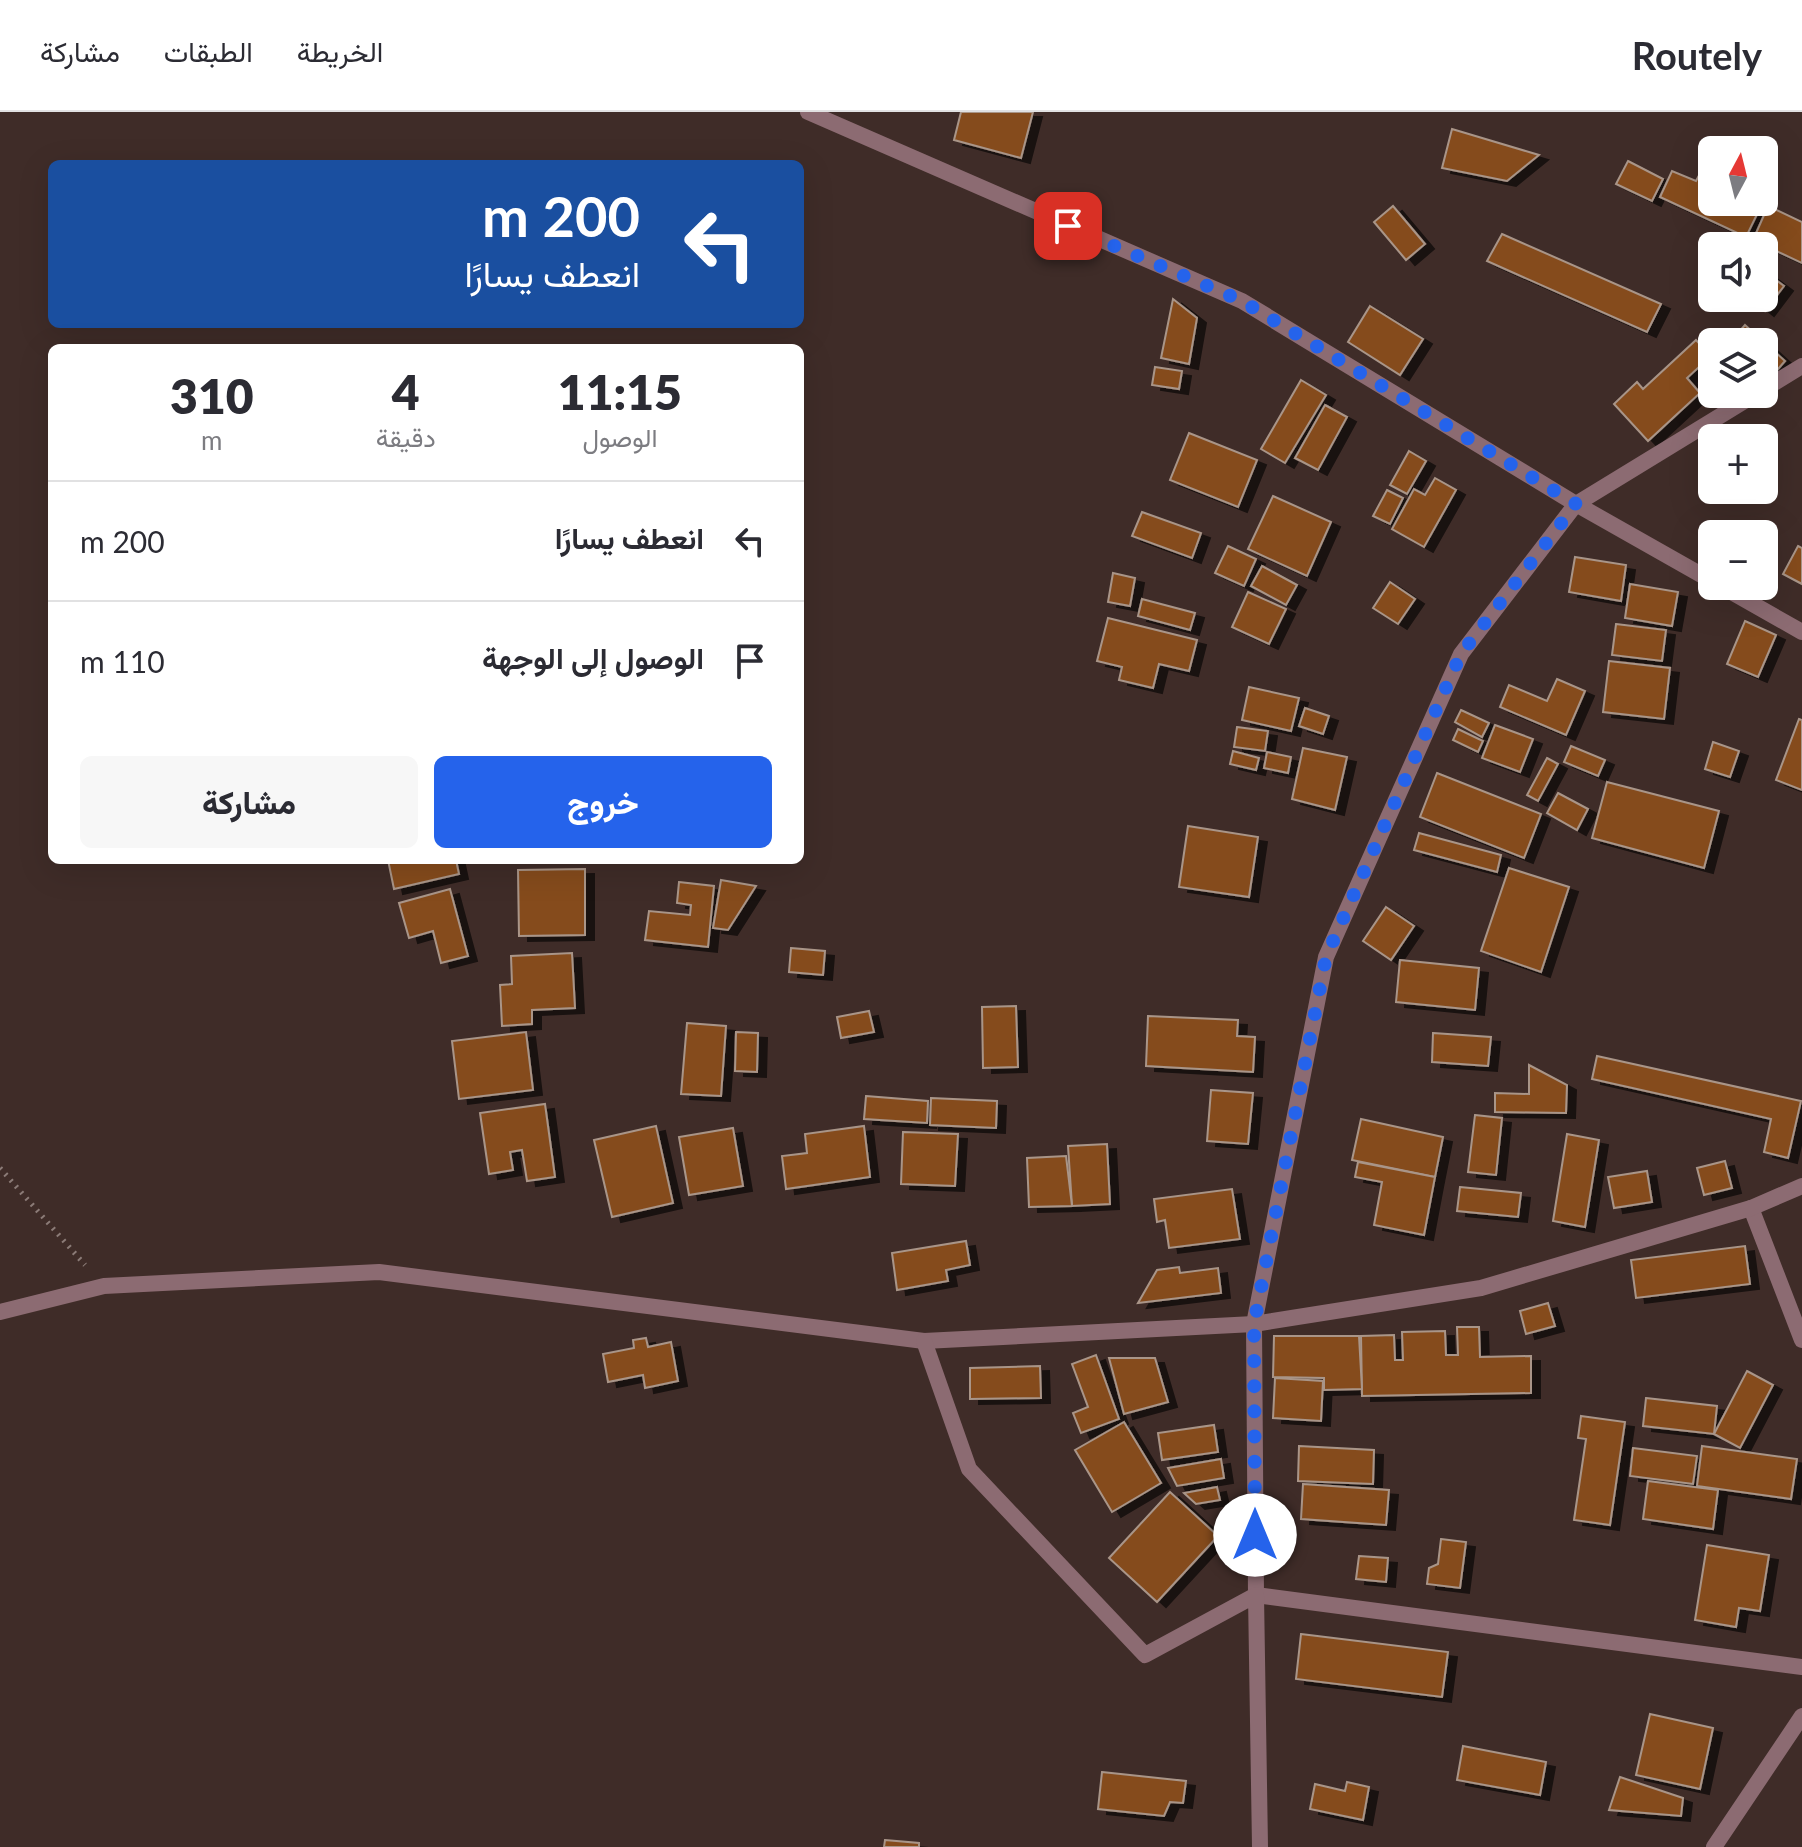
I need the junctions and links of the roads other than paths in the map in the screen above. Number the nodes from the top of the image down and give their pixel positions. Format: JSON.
{"nodes":[{"id":1,"x":808,"y":112,"type":"edge"},
{"id":2,"x":1802,"y":366,"type":"edge"},
{"id":3,"x":1778,"y":381,"type":"edge"},
{"id":4,"x":1733,"y":408,"type":"edge"},
{"id":5,"x":1576,"y":504,"type":"junction"},
{"id":6,"x":1698,"y":573,"type":"edge"},
{"id":7,"x":1746,"y":600,"type":"edge"},
{"id":8,"x":1802,"y":632,"type":"edge"},
{"id":9,"x":1802,"y":1186,"type":"edge"},
{"id":10,"x":1751,"y":1208,"type":"junction"},
{"id":11,"x":0,"y":1312,"type":"edge"},
{"id":12,"x":1254,"y":1324,"type":"junction"},
{"id":13,"x":1802,"y":1340,"type":"edge"},
{"id":14,"x":924,"y":1341,"type":"junction"},
{"id":15,"x":1256,"y":1595,"type":"junction"},
{"id":16,"x":1802,"y":1667,"type":"edge"},
{"id":17,"x":1802,"y":1716,"type":"edge"},
{"id":18,"x":1260,"y":1847,"type":"edge"},
{"id":19,"x":1714,"y":1847,"type":"edge"}],
"edges":[{"from":1,"to":5,"type":"street"},
{"from":2,"to":3,"type":"street"},
{"from":4,"to":5,"type":"street"},
{"from":5,"to":6,"type":"street"},
{"from":5,"to":12,"type":"street"},
{"from":7,"to":8,"type":"street"},
{"from":9,"to":10,"type":"street"},
{"from":10,"to":12,"type":"street"},
{"from":10,"to":13,"type":"street"},
{"from":11,"to":14,"type":"street"},
{"from":12,"to":14,"type":"street"},
{"from":12,"to":15,"type":"street"},
{"from":14,"to":15,"type":"street"},
{"from":15,"to":16,"type":"street"},
{"from":15,"to":18,"type":"street"},
{"from":17,"to":19,"type":"street"}]}
